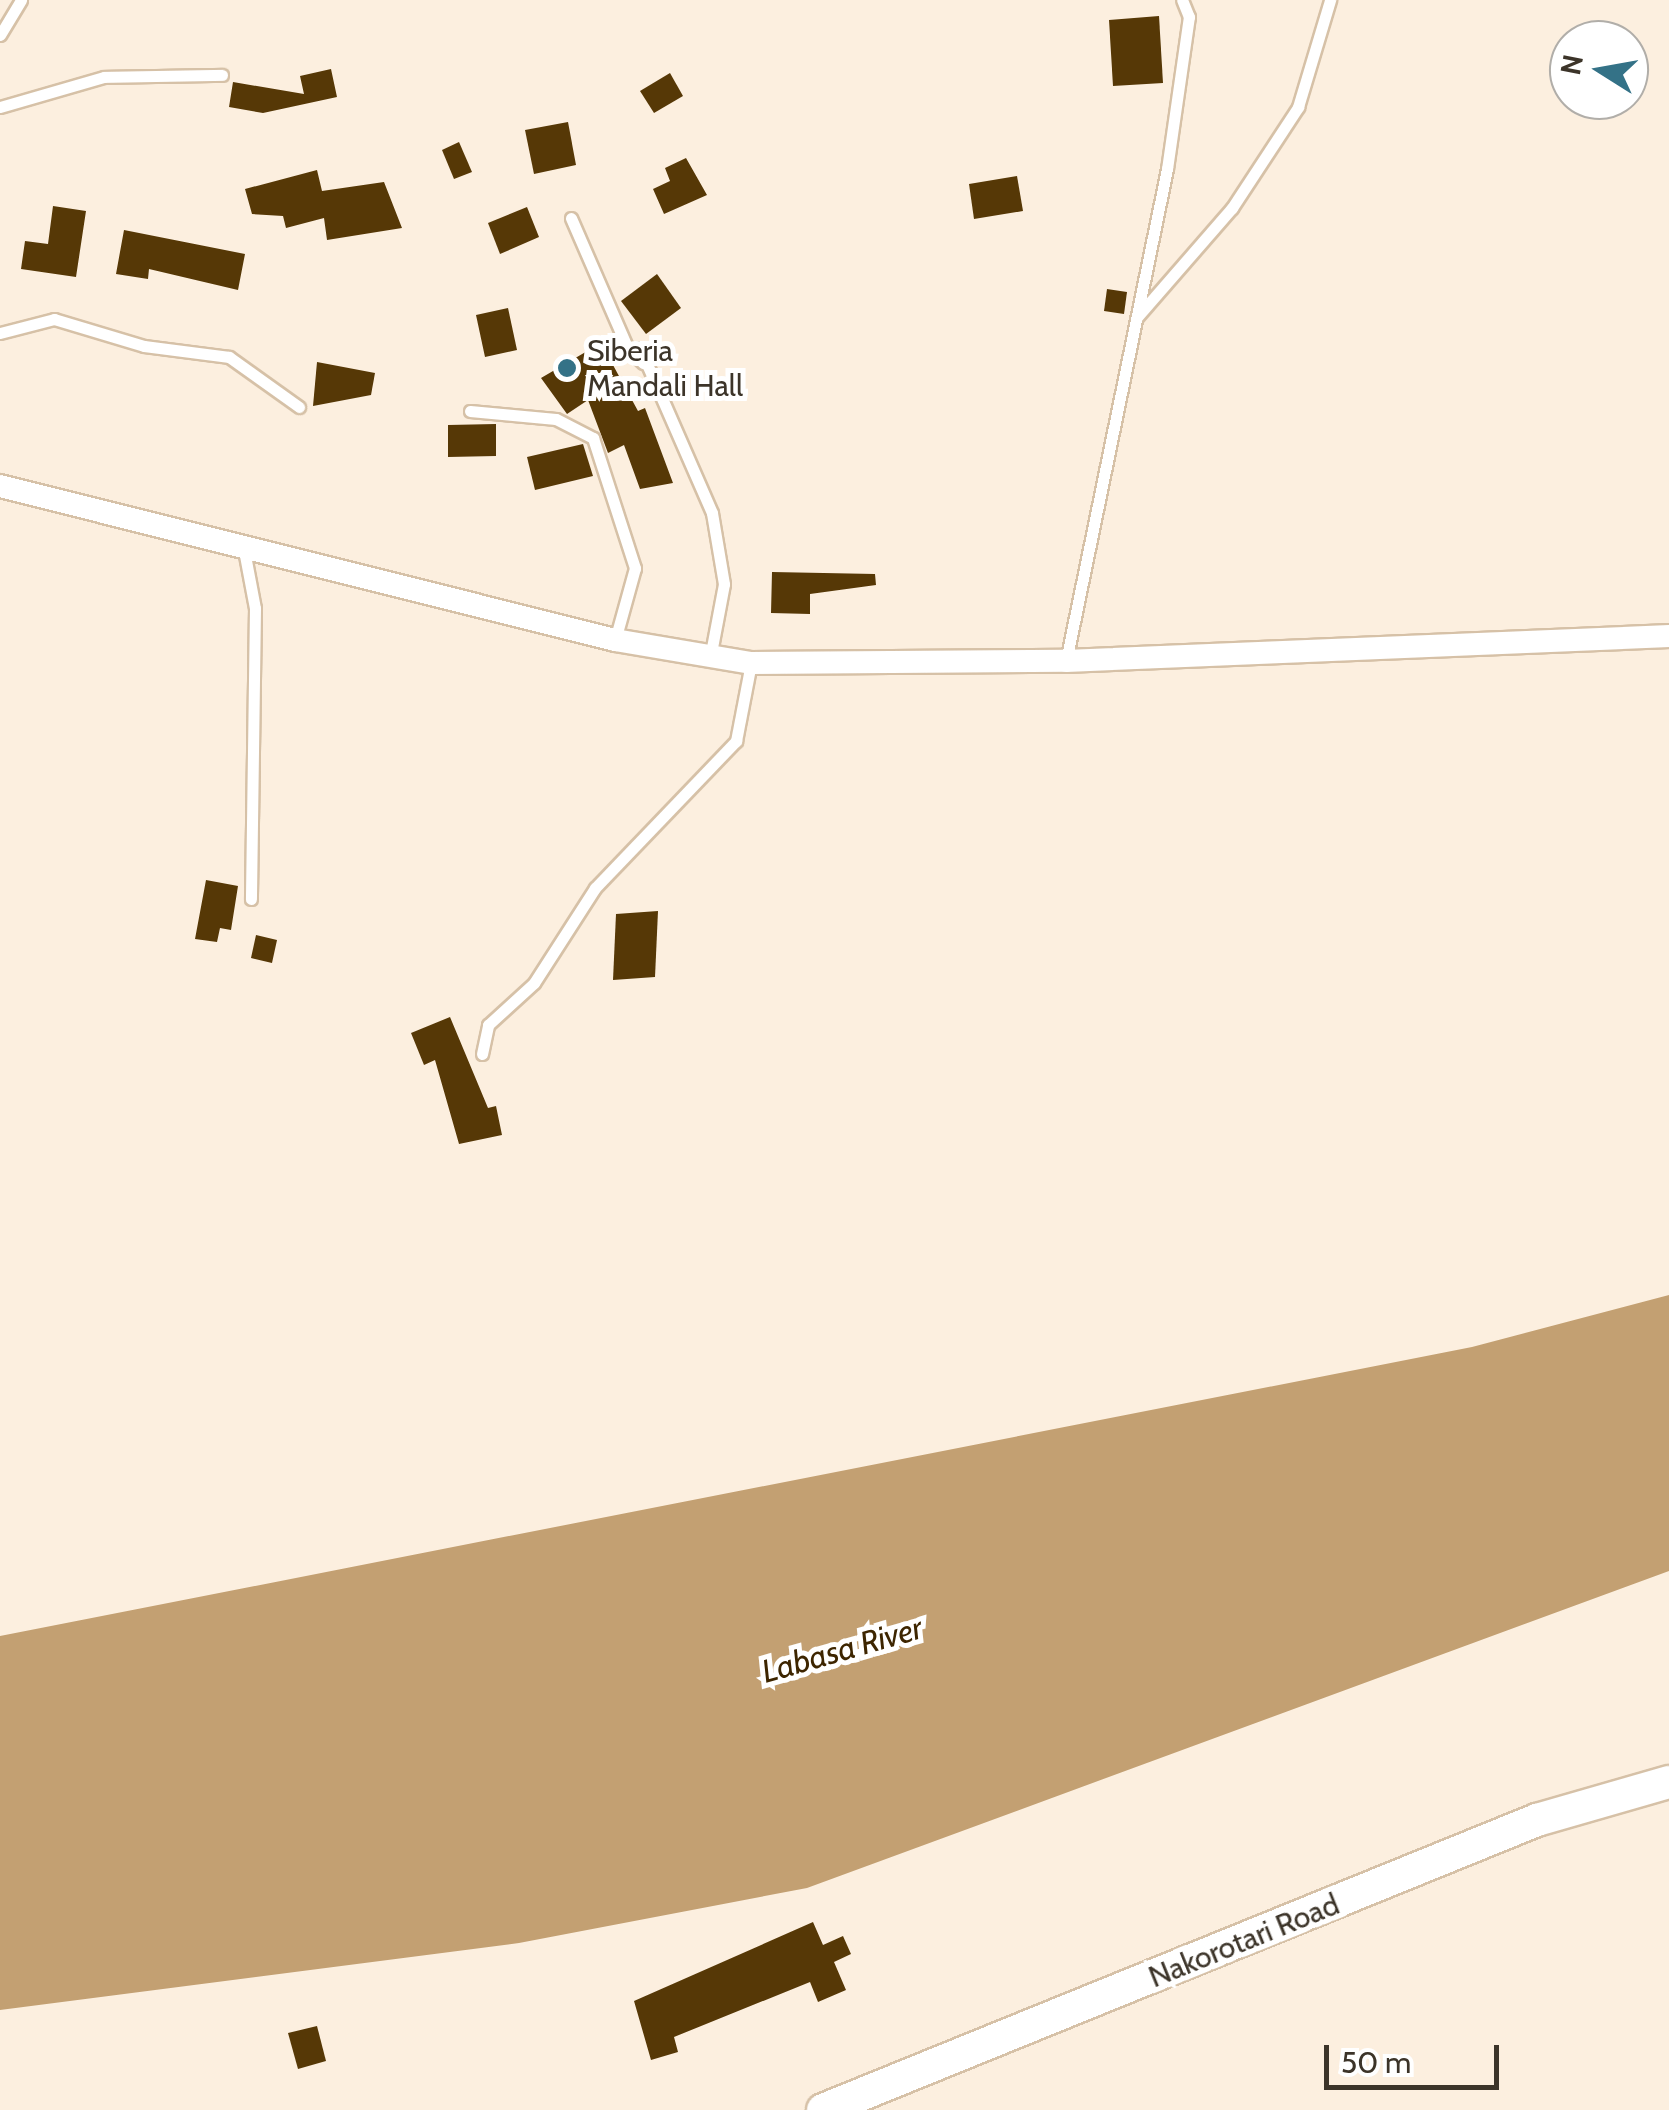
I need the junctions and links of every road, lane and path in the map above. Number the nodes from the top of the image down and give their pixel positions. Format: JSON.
{"nodes":[{"id":1,"x":22,"y":0,"type":"edge"},
{"id":2,"x":1182,"y":0,"type":"edge"},
{"id":3,"x":1330,"y":0,"type":"edge"},
{"id":4,"x":0,"y":35,"type":"edge"},
{"id":5,"x":222,"y":75,"type":"dead end"},
{"id":6,"x":0,"y":107,"type":"edge"},
{"id":7,"x":571,"y":218,"type":"dead end"},
{"id":8,"x":1136,"y":319,"type":"junction"},
{"id":9,"x":0,"y":332,"type":"edge"},
{"id":10,"x":640,"y":348,"type":"dead end"},
{"id":11,"x":646,"y":366,"type":"junction"},
{"id":12,"x":299,"y":407,"type":"dead end"},
{"id":13,"x":470,"y":411,"type":"dead end"},
{"id":14,"x":0,"y":486,"type":"edge"},
{"id":15,"x":242,"y":546,"type":"junction"},
{"id":16,"x":1669,"y":636,"type":"edge"},
{"id":17,"x":615,"y":640,"type":"junction"},
{"id":18,"x":710,"y":658,"type":"junction"},
{"id":19,"x":1066,"y":661,"type":"junction"},
{"id":20,"x":751,"y":662,"type":"junction"},
{"id":21,"x":251,"y":899,"type":"dead end"},
{"id":22,"x":482,"y":1054,"type":"dead end"},
{"id":23,"x":1669,"y":1782,"type":"edge"},
{"id":24,"x":823,"y":2110,"type":"edge"}],
"edges":[{"from":1,"to":4,"type":"lane"},
{"from":2,"to":8,"type":"lane"},
{"from":3,"to":8,"type":"lane"},
{"from":5,"to":6,"type":"lane"},
{"from":7,"to":11,"type":"lane"},
{"from":8,"to":19,"type":"lane"},
{"from":9,"to":12,"type":"lane"},
{"from":10,"to":11,"type":"lane"},
{"from":11,"to":18,"type":"lane"},
{"from":13,"to":17,"type":"lane"},
{"from":14,"to":15,"type":"street"},
{"from":15,"to":17,"type":"street"},
{"from":15,"to":21,"type":"lane"},
{"from":16,"to":19,"type":"street"},
{"from":17,"to":18,"type":"street"},
{"from":18,"to":20,"type":"street"},
{"from":19,"to":20,"type":"street"},
{"from":20,"to":22,"type":"lane"},
{"from":23,"to":24,"type":"street","name":"Nakorotari Road"}]}
